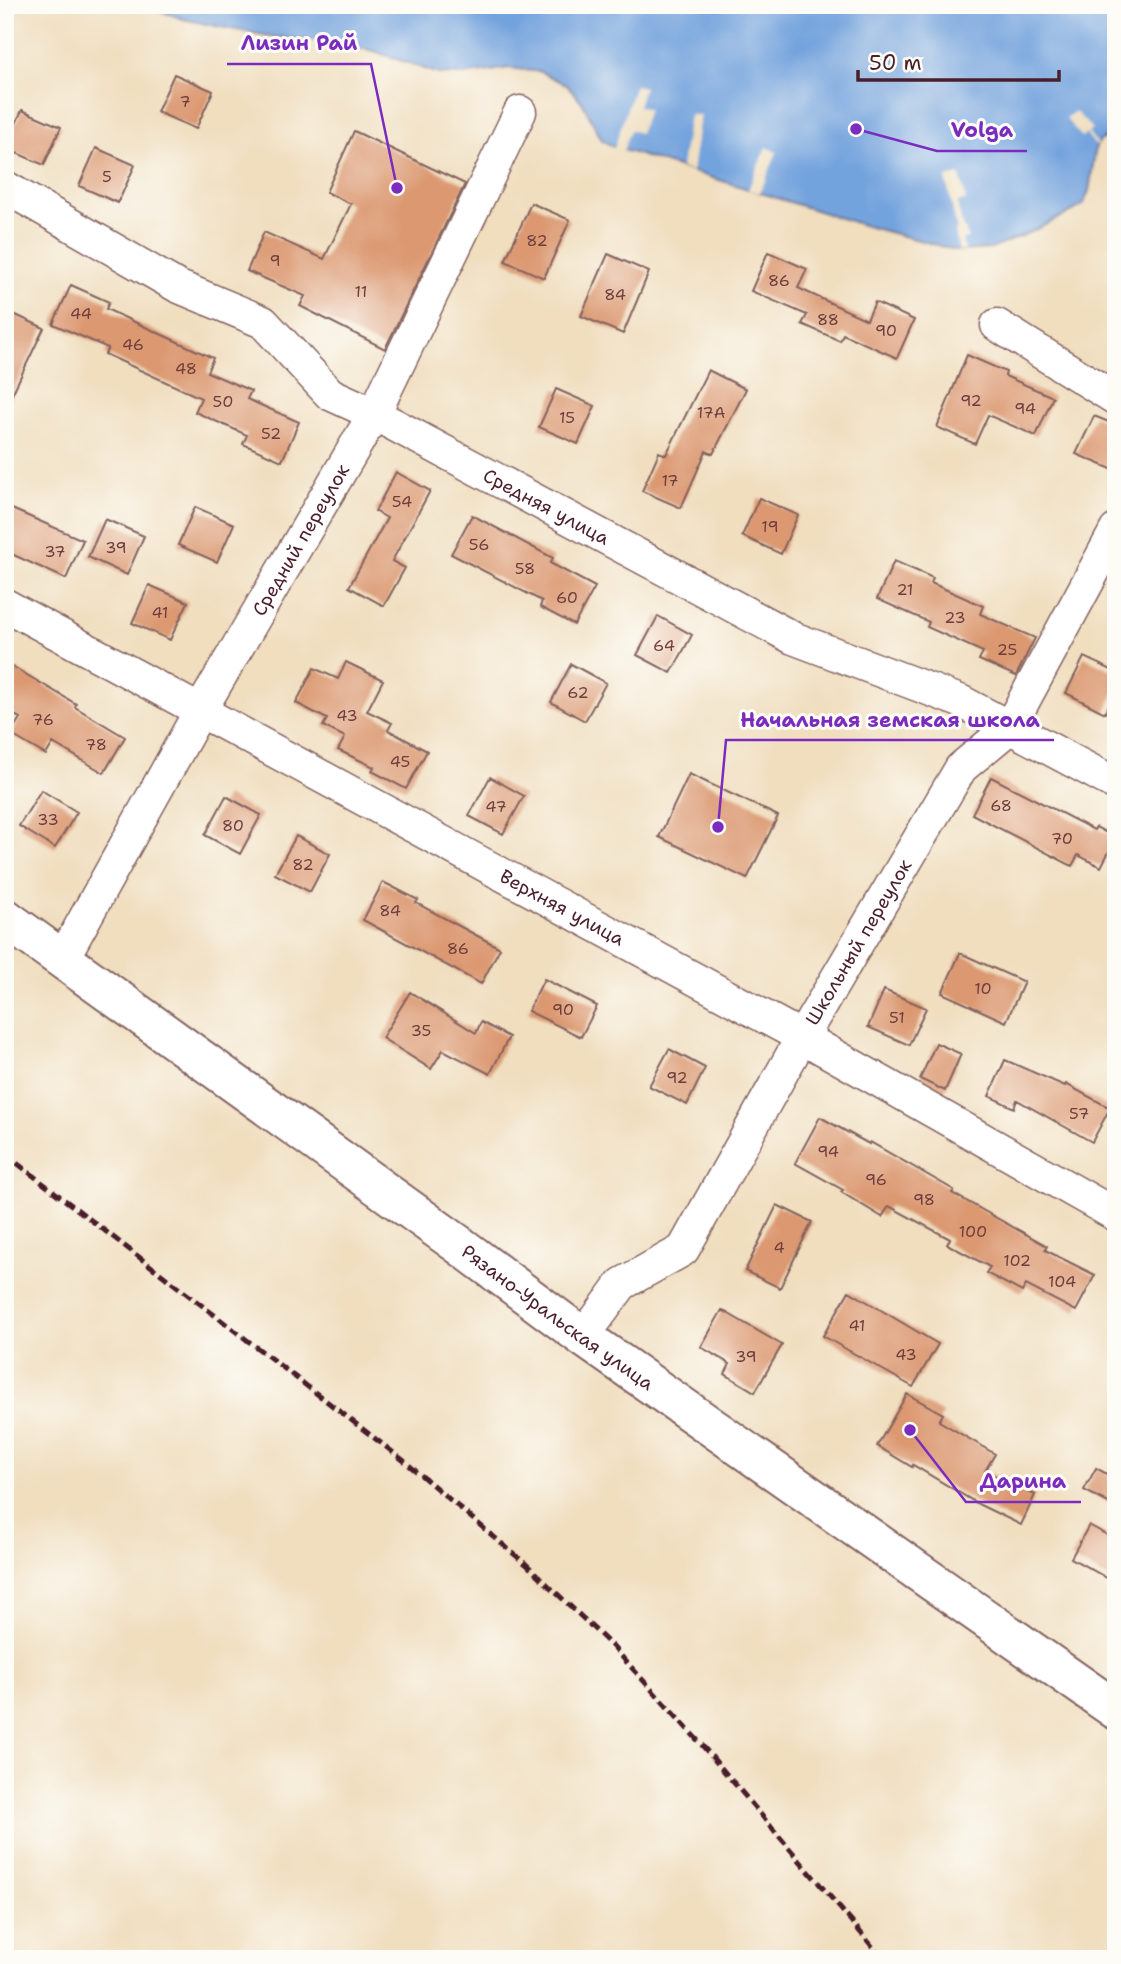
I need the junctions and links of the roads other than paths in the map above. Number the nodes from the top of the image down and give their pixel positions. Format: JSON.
{"nodes":[{"id":1,"x":520,"y":112,"type":"dead end"},
{"id":2,"x":5,"y":187,"type":"edge"},
{"id":3,"x":996,"y":325,"type":"dead end"},
{"id":4,"x":1116,"y":399,"type":"edge"},
{"id":5,"x":374,"y":414,"type":"junction"},
{"id":6,"x":1116,"y":530,"type":"edge"},
{"id":7,"x":5,"y":605,"type":"edge"},
{"id":8,"x":200,"y":711,"type":"junction"},
{"id":9,"x":1009,"y":727,"type":"junction"},
{"id":10,"x":1116,"y":784,"type":"edge"},
{"id":11,"x":5,"y":918,"type":"edge"},
{"id":12,"x":64,"y":958,"type":"junction"},
{"id":13,"x":802,"y":1037,"type":"junction"},
{"id":14,"x":1116,"y":1215,"type":"edge"},
{"id":15,"x":583,"y":1336,"type":"junction"},
{"id":16,"x":1116,"y":1710,"type":"edge"}],
"edges":[{"from":1,"to":5,"type":"street","name":"Средний переулок"},
{"from":2,"to":5,"type":"street","name":"Средняя улица"},
{"from":3,"to":4,"type":"street"},
{"from":5,"to":8,"type":"street","name":"Средний переулок"},
{"from":5,"to":9,"type":"street","name":"Средняя улица"},
{"from":6,"to":9,"type":"street","name":"Школьный переулок"},
{"from":7,"to":8,"type":"street","name":"Верхняя улица"},
{"from":8,"to":12,"type":"street","name":"Средний переулок"},
{"from":8,"to":13,"type":"street","name":"Верхняя улица"},
{"from":9,"to":10,"type":"street","name":"Средняя улица"},
{"from":9,"to":13,"type":"street","name":"Школьный переулок"},
{"from":11,"to":12,"type":"main road","name":"Рязано-Уральская улица"},
{"from":12,"to":15,"type":"main road","name":"Рязано-Уральская улица"},
{"from":13,"to":14,"type":"street","name":"Верхняя улица"},
{"from":13,"to":15,"type":"street","name":"Школьный переулок"},
{"from":15,"to":16,"type":"main road","name":"Рязано-Уральская улица"}]}
